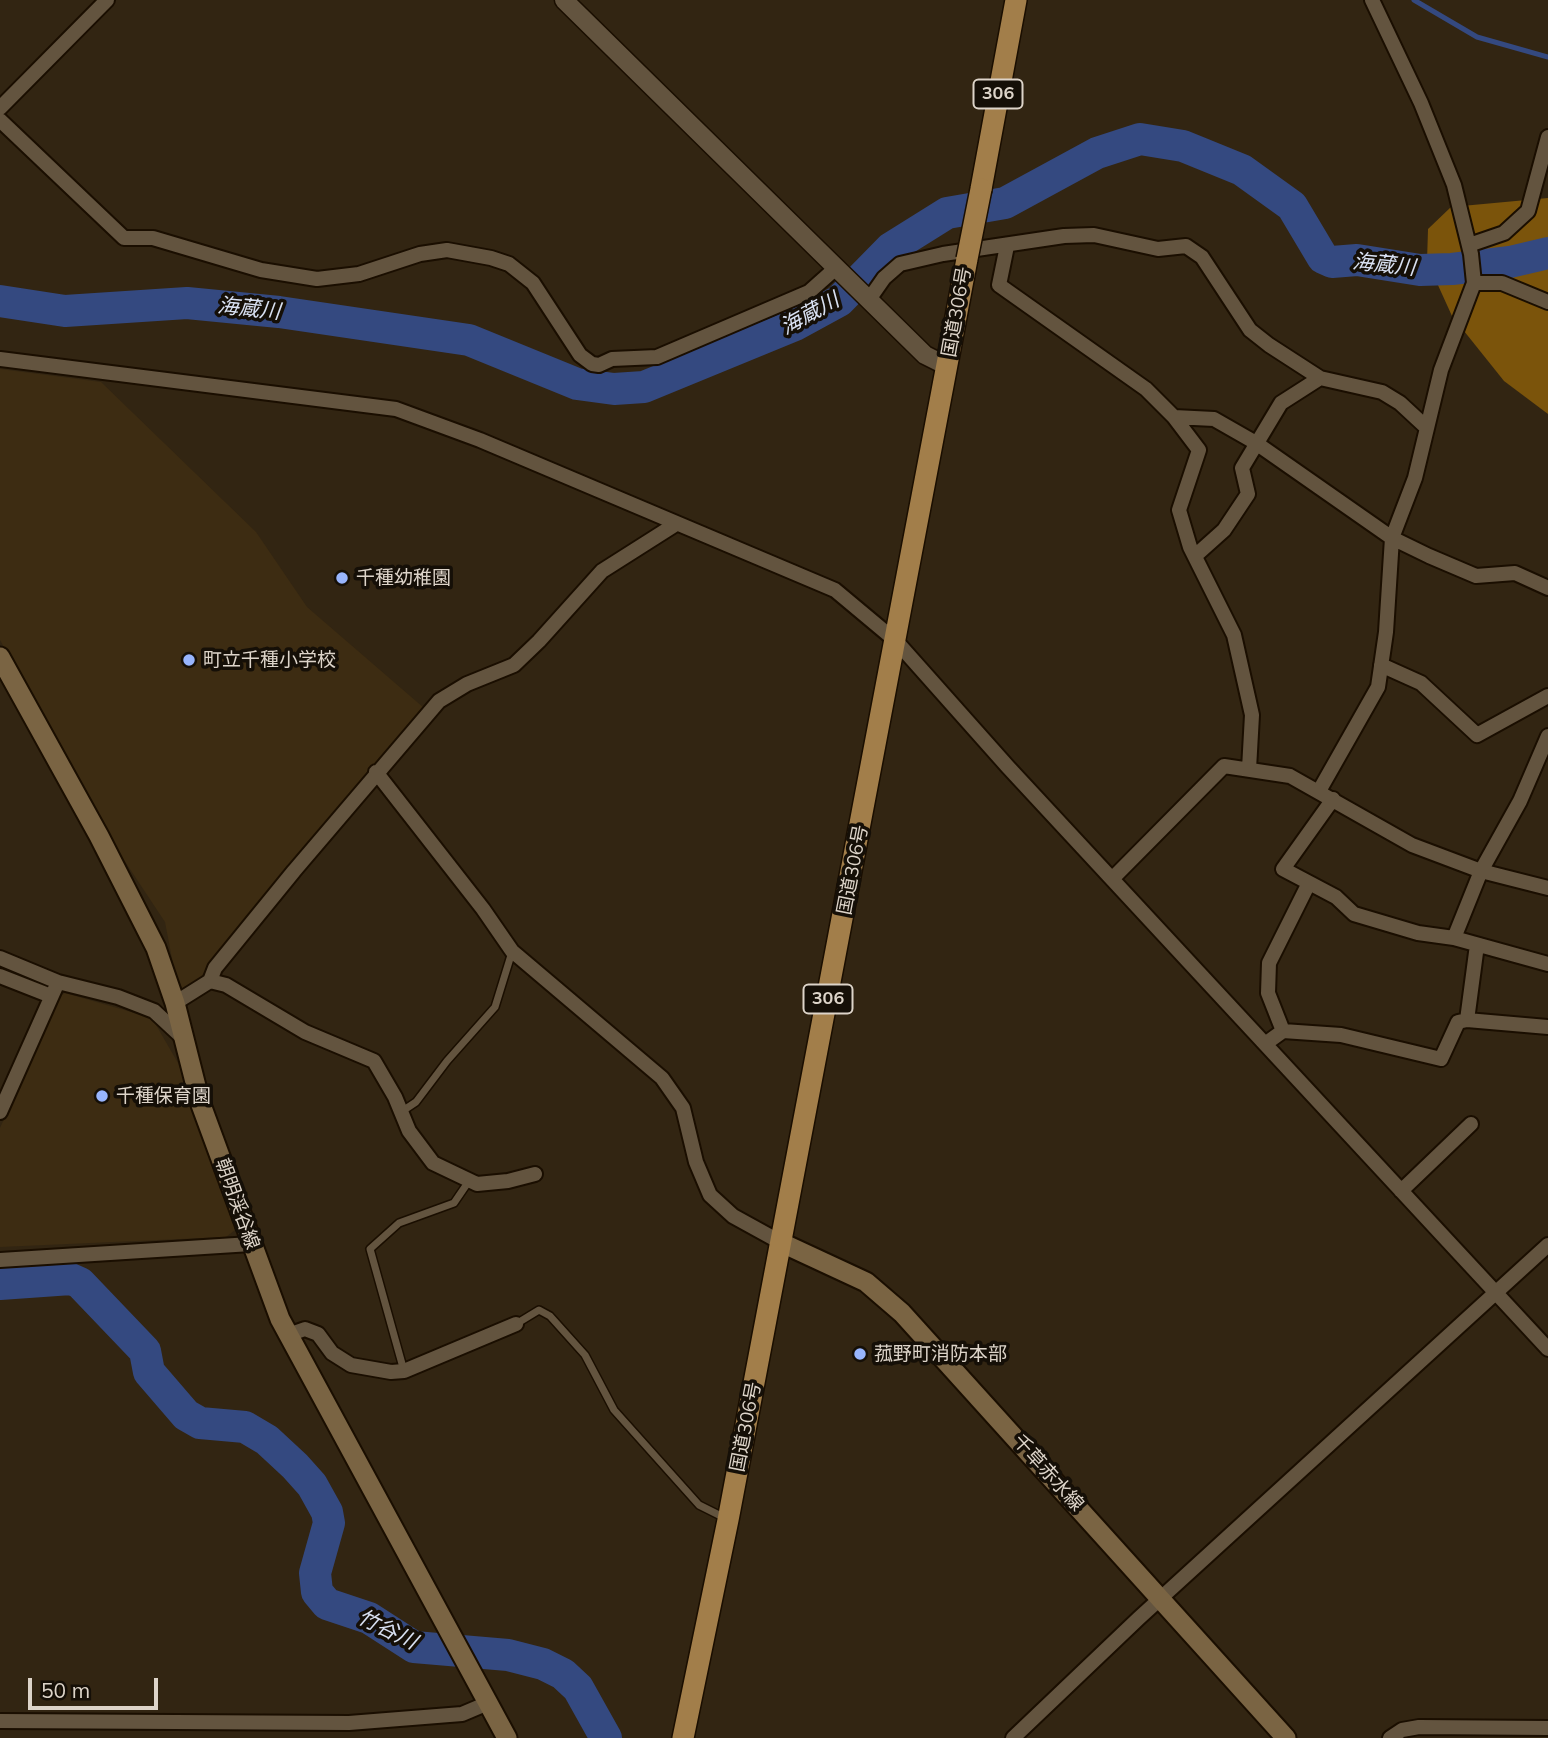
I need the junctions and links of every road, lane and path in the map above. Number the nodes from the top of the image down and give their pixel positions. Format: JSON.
{"nodes":[{"id":1,"x":107,"y":0,"type":"edge"},
{"id":2,"x":564,"y":0,"type":"edge"},
{"id":3,"x":1016,"y":0,"type":"edge"},
{"id":4,"x":1372,"y":0,"type":"edge"},
{"id":5,"x":0,"y":108,"type":"edge"},
{"id":6,"x":0,"y":120,"type":"edge"},
{"id":7,"x":1548,"y":137,"type":"edge"},
{"id":8,"x":1007,"y":246,"type":"junction"},
{"id":9,"x":1470,"y":250,"type":"junction"},
{"id":10,"x":840,"y":270,"type":"junction"},
{"id":11,"x":1474,"y":279,"type":"junction"},
{"id":12,"x":868,"y":296,"type":"junction"},
{"id":13,"x":1548,"y":302,"type":"edge"},
{"id":14,"x":0,"y":359,"type":"edge"},
{"id":15,"x":947,"y":366,"type":"junction"},
{"id":16,"x":1320,"y":378,"type":"junction"},
{"id":17,"x":1174,"y":417,"type":"junction"},
{"id":18,"x":1427,"y":428,"type":"junction"},
{"id":19,"x":1256,"y":443,"type":"junction"},
{"id":20,"x":676,"y":524,"type":"junction"},
{"id":21,"x":1392,"y":538,"type":"junction"},
{"id":22,"x":1195,"y":556,"type":"junction"},
{"id":23,"x":1548,"y":589,"type":"edge"},
{"id":24,"x":896,"y":641,"type":"junction"},
{"id":25,"x":0,"y":657,"type":"edge"},
{"id":26,"x":1381,"y":665,"type":"junction"},
{"id":27,"x":1548,"y":696,"type":"edge"},
{"id":28,"x":1548,"y":736,"type":"edge"},
{"id":29,"x":1249,"y":769,"type":"junction"},
{"id":30,"x":376,"y":772,"type":"junction"},
{"id":31,"x":1319,"y":790,"type":"junction"},
{"id":32,"x":1333,"y":799,"type":"junction"},
{"id":33,"x":1481,"y":871,"type":"junction"},
{"id":34,"x":1113,"y":878,"type":"junction"},
{"id":35,"x":1309,"y":883,"type":"junction"},
{"id":36,"x":1548,"y":888,"type":"edge"},
{"id":37,"x":1454,"y":938,"type":"junction"},
{"id":38,"x":1477,"y":945,"type":"junction"},
{"id":39,"x":512,"y":951,"type":"junction"},
{"id":40,"x":0,"y":958,"type":"edge"},
{"id":41,"x":1548,"y":964,"type":"edge"},
{"id":42,"x":0,"y":976,"type":"edge"},
{"id":43,"x":210,"y":981,"type":"junction"},
{"id":44,"x":58,"y":982,"type":"junction"},
{"id":45,"x":51,"y":996,"type":"junction"},
{"id":46,"x":175,"y":1003,"type":"junction"},
{"id":47,"x":1467,"y":1020,"type":"junction"},
{"id":48,"x":1548,"y":1027,"type":"edge"},
{"id":49,"x":1283,"y":1031,"type":"junction"},
{"id":50,"x":183,"y":1039,"type":"junction"},
{"id":51,"x":1265,"y":1044,"type":"junction"},
{"id":52,"x":0,"y":1112,"type":"edge"},
{"id":53,"x":401,"y":1112,"type":"junction"},
{"id":54,"x":1471,"y":1124,"type":"dead end"},
{"id":55,"x":535,"y":1174,"type":"dead end"},
{"id":56,"x":469,"y":1181,"type":"junction"},
{"id":57,"x":1401,"y":1191,"type":"junction"},
{"id":58,"x":782,"y":1243,"type":"junction"},
{"id":59,"x":251,"y":1244,"type":"junction"},
{"id":60,"x":1548,"y":1245,"type":"edge"},
{"id":61,"x":0,"y":1260,"type":"edge"},
{"id":62,"x":1497,"y":1293,"type":"junction"},
{"id":63,"x":516,"y":1324,"type":"joint"},
{"id":64,"x":288,"y":1335,"type":"junction"},
{"id":65,"x":1548,"y":1349,"type":"edge"},
{"id":66,"x":404,"y":1371,"type":"junction"},
{"id":67,"x":728,"y":1520,"type":"junction"},
{"id":68,"x":1162,"y":1599,"type":"junction"},
{"id":69,"x":488,"y":1703,"type":"junction"},
{"id":70,"x":0,"y":1721,"type":"edge"},
{"id":71,"x":1548,"y":1728,"type":"edge"},
{"id":72,"x":507,"y":1738,"type":"edge"},
{"id":73,"x":683,"y":1738,"type":"edge"},
{"id":74,"x":1013,"y":1738,"type":"edge"},
{"id":75,"x":1286,"y":1738,"type":"edge"},
{"id":76,"x":1390,"y":1738,"type":"edge"}],
"edges":[{"from":1,"to":5,"type":"street"},
{"from":2,"to":10,"type":"street"},
{"from":3,"to":15,"type":"highway","name":"国道306号","number":"306","bridge":true},
{"from":4,"to":9,"type":"street"},
{"from":6,"to":10,"type":"street"},
{"from":7,"to":9,"type":"street"},
{"from":8,"to":12,"type":"street"},
{"from":8,"to":16,"type":"street"},
{"from":8,"to":17,"type":"street"},
{"from":9,"to":11,"type":"street"},
{"from":10,"to":12,"type":"street"},
{"from":11,"to":13,"type":"street"},
{"from":11,"to":18,"type":"street"},
{"from":12,"to":15,"type":"street"},
{"from":14,"to":20,"type":"street"},
{"from":15,"to":24,"type":"highway","name":"国道306号","number":"306"},
{"from":16,"to":18,"type":"street"},
{"from":16,"to":19,"type":"street"},
{"from":17,"to":19,"type":"street"},
{"from":17,"to":22,"type":"street"},
{"from":18,"to":21,"type":"street"},
{"from":19,"to":21,"type":"street"},
{"from":19,"to":22,"type":"street"},
{"from":20,"to":24,"type":"street"},
{"from":20,"to":30,"type":"street"},
{"from":21,"to":23,"type":"street"},
{"from":21,"to":26,"type":"street"},
{"from":22,"to":29,"type":"street"},
{"from":24,"to":34,"type":"street"},
{"from":24,"to":58,"type":"highway","name":"国道306号","number":"306"},
{"from":25,"to":46,"type":"main road","name":"朝明渓谷線"},
{"from":26,"to":27,"type":"street"},
{"from":26,"to":31,"type":"street"},
{"from":28,"to":33,"type":"street"},
{"from":29,"to":31,"type":"street"},
{"from":29,"to":34,"type":"street"},
{"from":30,"to":39,"type":"street"},
{"from":30,"to":43,"type":"street"},
{"from":31,"to":32,"type":"street"},
{"from":32,"to":33,"type":"street"},
{"from":32,"to":35,"type":"street"},
{"from":33,"to":36,"type":"street"},
{"from":33,"to":37,"type":"street"},
{"from":34,"to":51,"type":"street"},
{"from":35,"to":37,"type":"street"},
{"from":35,"to":49,"type":"street"},
{"from":37,"to":38,"type":"street"},
{"from":38,"to":41,"type":"street"},
{"from":38,"to":47,"type":"street"},
{"from":39,"to":53,"type":"lane"},
{"from":39,"to":58,"type":"street"},
{"from":40,"to":44,"type":"street"},
{"from":42,"to":45,"type":"street"},
{"from":43,"to":46,"type":"street"},
{"from":43,"to":53,"type":"street"},
{"from":44,"to":45,"type":"street"},
{"from":44,"to":50,"type":"street"},
{"from":45,"to":52,"type":"street"},
{"from":46,"to":50,"type":"main road","name":"朝明渓谷線"},
{"from":47,"to":48,"type":"street"},
{"from":47,"to":49,"type":"street"},
{"from":49,"to":51,"type":"street"},
{"from":50,"to":59,"type":"main road","name":"朝明渓谷線"},
{"from":51,"to":57,"type":"street"},
{"from":53,"to":56,"type":"street"},
{"from":54,"to":57,"type":"street"},
{"from":55,"to":56,"type":"street"},
{"from":56,"to":66,"type":"lane"},
{"from":57,"to":62,"type":"street"},
{"from":58,"to":67,"type":"highway","name":"国道306号","number":"306"},
{"from":58,"to":68,"type":"main road","name":"千草赤水線"},
{"from":59,"to":61,"type":"street"},
{"from":59,"to":64,"type":"main road","name":"朝明渓谷線"},
{"from":60,"to":62,"type":"street"},
{"from":62,"to":65,"type":"street"},
{"from":62,"to":68,"type":"street"},
{"from":63,"to":66,"type":"street"},
{"from":63,"to":67,"type":"lane"},
{"from":64,"to":66,"type":"street"},
{"from":64,"to":69,"type":"main road","name":"朝明渓谷線"},
{"from":67,"to":73,"type":"highway","name":"国道306号","number":"306"},
{"from":68,"to":74,"type":"street"},
{"from":68,"to":75,"type":"main road","name":"千草赤水線"},
{"from":69,"to":70,"type":"street"},
{"from":69,"to":72,"type":"main road","name":"朝明渓谷線"},
{"from":71,"to":76,"type":"street"}]}
